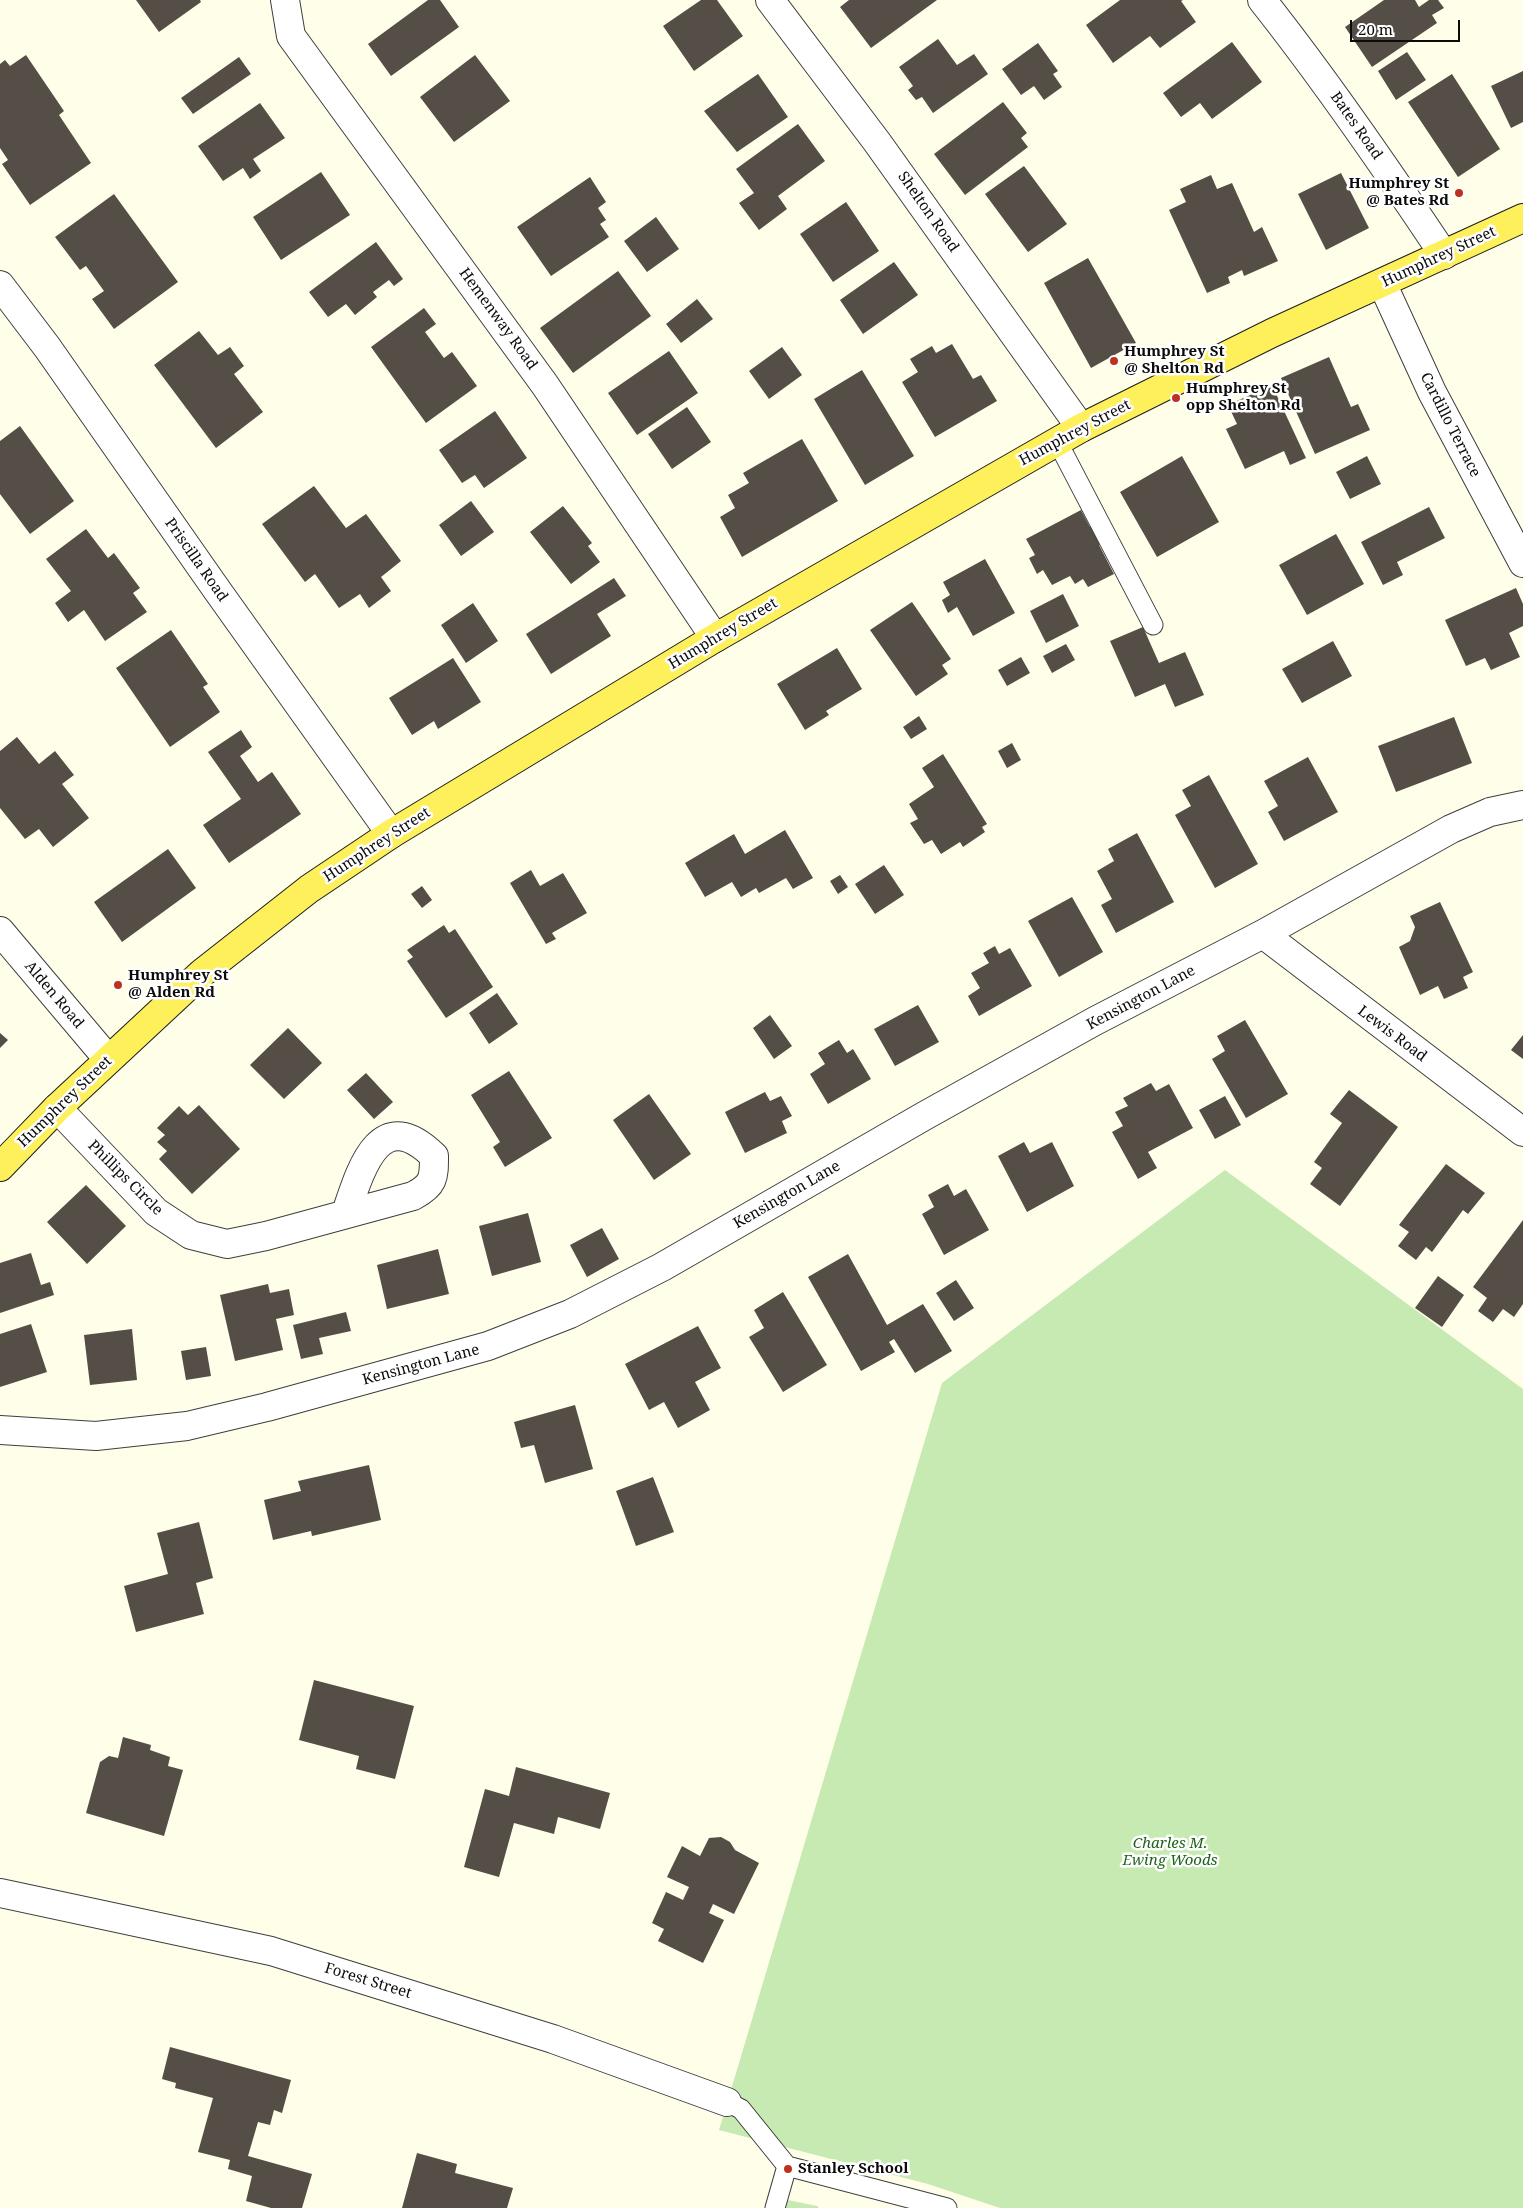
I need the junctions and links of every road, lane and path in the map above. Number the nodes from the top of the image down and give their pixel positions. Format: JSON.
{"nodes":[{"id":1,"x":285,"y":0,"type":"edge"},
{"id":2,"x":770,"y":0,"type":"edge"},
{"id":3,"x":1262,"y":0,"type":"edge"},
{"id":4,"x":1523,"y":218,"type":"edge"},
{"id":5,"x":1444,"y":255,"type":"junction"},
{"id":6,"x":1382,"y":283,"type":"junction"},
{"id":7,"x":0,"y":285,"type":"edge"},
{"id":8,"x":1080,"y":428,"type":"junction"},
{"id":9,"x":1057,"y":441,"type":"junction"},
{"id":10,"x":1523,"y":563,"type":"edge"},
{"id":11,"x":1154,"y":625,"type":"dead end"},
{"id":12,"x":715,"y":638,"type":"junction"},
{"id":13,"x":1523,"y":805,"type":"edge"},
{"id":14,"x":391,"y":834,"type":"junction"},
{"id":15,"x":0,"y":931,"type":"edge"},
{"id":16,"x":1262,"y":934,"type":"junction"},
{"id":17,"x":108,"y":1059,"type":"junction"},
{"id":18,"x":57,"y":1108,"type":"junction"},
{"id":19,"x":1523,"y":1132,"type":"edge"},
{"id":20,"x":0,"y":1167,"type":"edge"},
{"id":21,"x":346,"y":1213,"type":"dead end"},
{"id":22,"x":0,"y":1430,"type":"edge"},
{"id":23,"x":0,"y":1893,"type":"edge"},
{"id":24,"x":727,"y":2102,"type":"joint"},
{"id":25,"x":787,"y":2166,"type":"junction"},
{"id":26,"x":775,"y":2208,"type":"edge"},
{"id":27,"x":947,"y":2208,"type":"edge"}],
"edges":[{"from":1,"to":12,"type":"street","name":"Hemenway Road"},
{"from":2,"to":8,"type":"street","name":"Shelton Road"},
{"from":3,"to":5,"type":"street","name":"Bates Road"},
{"from":4,"to":5,"type":"main road","name":"Humphrey Street"},
{"from":5,"to":6,"type":"main road","name":"Humphrey Street"},
{"from":6,"to":8,"type":"main road","name":"Humphrey Street"},
{"from":6,"to":10,"type":"street","name":"Cardillo Terrace"},
{"from":7,"to":14,"type":"street","name":"Priscilla Road"},
{"from":8,"to":9,"type":"main road","name":"Humphrey Street"},
{"from":9,"to":11,"type":"lane"},
{"from":9,"to":12,"type":"main road","name":"Humphrey Street"},
{"from":12,"to":14,"type":"main road","name":"Humphrey Street"},
{"from":13,"to":16,"type":"street","name":"Kensington Lane"},
{"from":14,"to":17,"type":"main road","name":"Humphrey Street"},
{"from":15,"to":17,"type":"street","name":"Alden Road"},
{"from":16,"to":19,"type":"street","name":"Lewis Road"},
{"from":16,"to":22,"type":"street","name":"Kensington Lane"},
{"from":17,"to":18,"type":"main road","name":"Humphrey Street"},
{"from":18,"to":20,"type":"main road","name":"Humphrey Street"},
{"from":18,"to":21,"type":"street","name":"Phillips Circle"},
{"from":23,"to":24,"type":"street","name":"Forest Street"},
{"from":24,"to":25,"type":"lane"},
{"from":25,"to":26,"type":"lane"},
{"from":25,"to":27,"type":"lane"}]}
